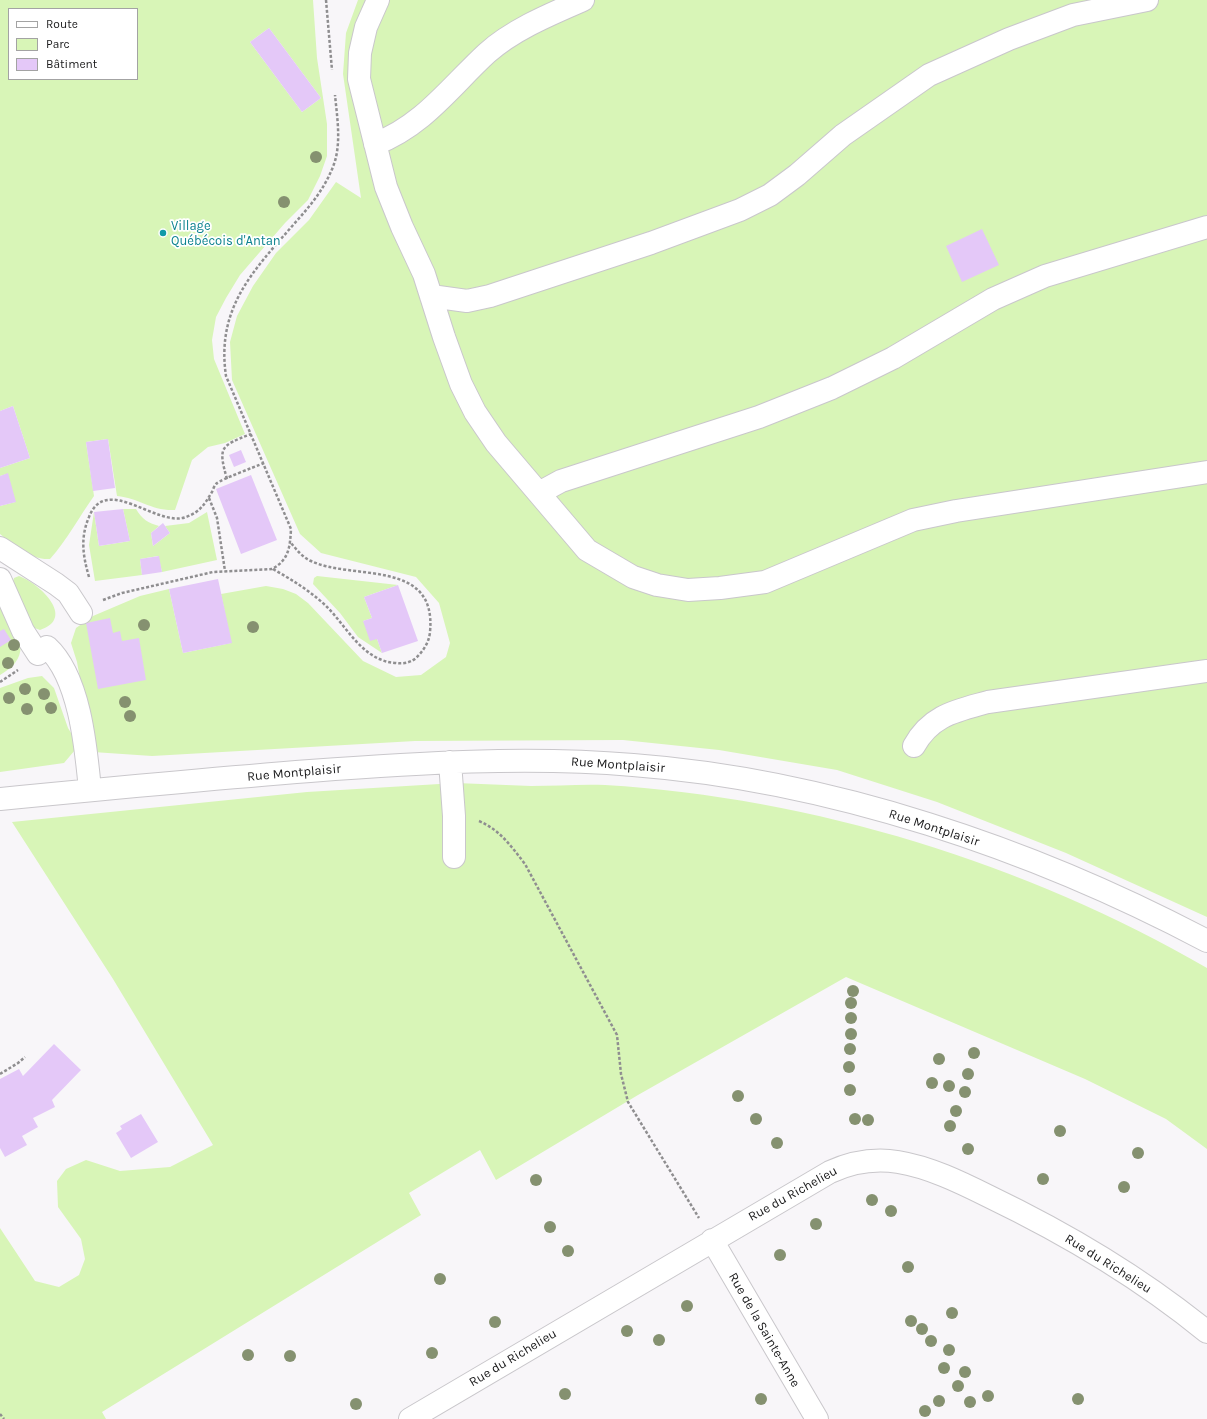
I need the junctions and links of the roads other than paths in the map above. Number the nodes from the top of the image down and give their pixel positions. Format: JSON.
{"nodes":[{"id":1,"x":378,"y":0,"type":"edge"},
{"id":2,"x":583,"y":0,"type":"edge"},
{"id":3,"x":1147,"y":0,"type":"edge"},
{"id":4,"x":375,"y":144,"type":"junction"},
{"id":5,"x":1207,"y":227,"type":"edge"},
{"id":6,"x":431,"y":296,"type":"junction"},
{"id":7,"x":1207,"y":472,"type":"edge"},
{"id":8,"x":538,"y":493,"type":"junction"},
{"id":9,"x":0,"y":548,"type":"edge"},
{"id":10,"x":0,"y":579,"type":"edge"},
{"id":11,"x":81,"y":613,"type":"road end"},
{"id":12,"x":1207,"y":671,"type":"edge"},
{"id":13,"x":914,"y":746,"type":"dead end"},
{"id":14,"x":450,"y":762,"type":"junction"},
{"id":15,"x":90,"y":790,"type":"junction"},
{"id":16,"x":0,"y":799,"type":"edge"},
{"id":17,"x":454,"y":857,"type":"dead end"},
{"id":18,"x":1207,"y":941,"type":"edge"},
{"id":19,"x":707,"y":1231,"type":"junction"},
{"id":20,"x":1207,"y":1332,"type":"edge"},
{"id":21,"x":410,"y":1419,"type":"edge"},
{"id":22,"x":817,"y":1419,"type":"edge"}],
"edges":[{"from":1,"to":4,"type":"street"},
{"from":2,"to":4,"type":"street"},
{"from":3,"to":6,"type":"street"},
{"from":4,"to":6,"type":"street"},
{"from":5,"to":8,"type":"street"},
{"from":6,"to":8,"type":"street"},
{"from":7,"to":8,"type":"street"},
{"from":9,"to":11,"type":"street"},
{"from":10,"to":15,"type":"street"},
{"from":12,"to":13,"type":"street"},
{"from":14,"to":15,"type":"street","name":"Rue Montplaisir"},
{"from":14,"to":17,"type":"street"},
{"from":14,"to":18,"type":"street","name":"Rue Montplaisir"},
{"from":15,"to":16,"type":"street","name":"Rue Montplaisir"},
{"from":19,"to":20,"type":"street","name":"Rue du Richelieu"},
{"from":19,"to":21,"type":"street","name":"Rue du Richelieu"},
{"from":19,"to":22,"type":"street","name":"Rue de la Sainte-Anne"}]}
